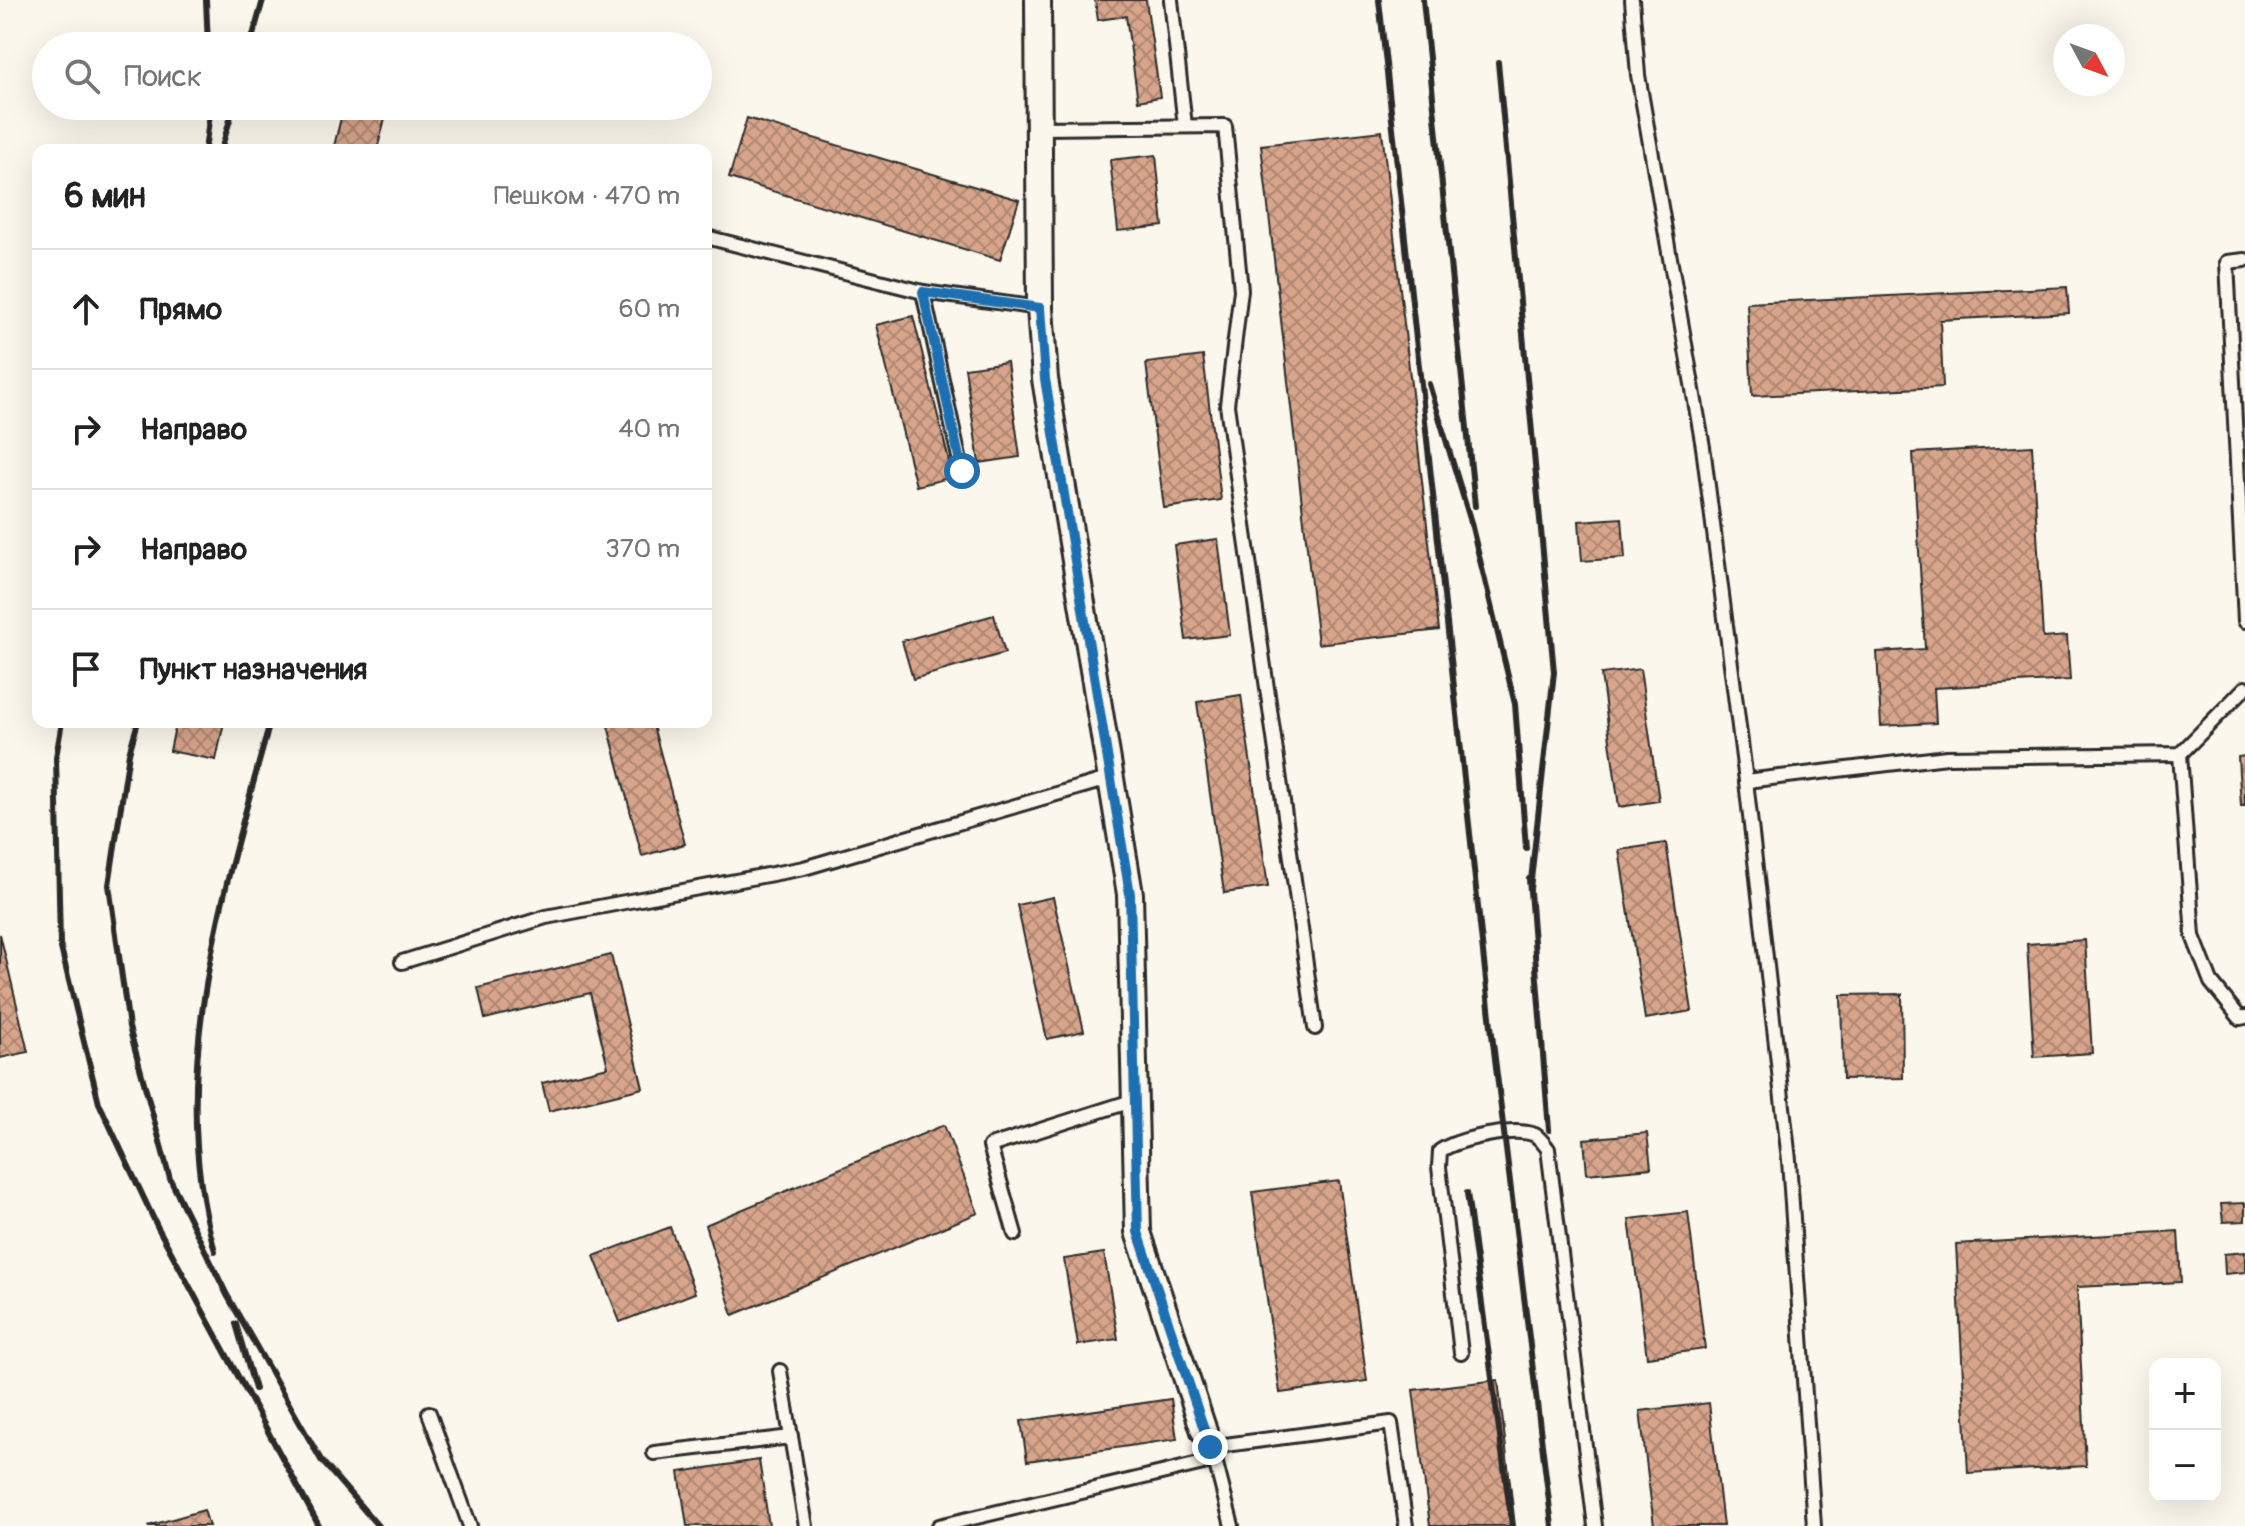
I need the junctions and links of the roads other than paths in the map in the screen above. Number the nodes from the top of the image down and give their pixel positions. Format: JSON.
{"nodes":[{"id":1,"x":1038,"y":0,"type":"edge"},
{"id":2,"x":1171,"y":0,"type":"edge"},
{"id":3,"x":1632,"y":0,"type":"edge"},
{"id":4,"x":1185,"y":126,"type":"junction"},
{"id":5,"x":1039,"y":128,"type":"junction"},
{"id":6,"x":712,"y":239,"type":"edge"},
{"id":7,"x":2245,"y":260,"type":"edge"},
{"id":8,"x":923,"y":292,"type":"junction"},
{"id":9,"x":1040,"y":308,"type":"junction"},
{"id":10,"x":962,"y":471,"type":"dead end"},
{"id":11,"x":2245,"y":621,"type":"edge"},
{"id":12,"x":2245,"y":688,"type":"edge"},
{"id":13,"x":2180,"y":754,"type":"junction"},
{"id":14,"x":1111,"y":778,"type":"junction"},
{"id":15,"x":1746,"y":781,"type":"junction"},
{"id":16,"x":402,"y":962,"type":"dead end"},
{"id":17,"x":2245,"y":1017,"type":"edge"},
{"id":18,"x":1315,"y":1028,"type":"dead end"},
{"id":19,"x":1135,"y":1100,"type":"junction"},
{"id":20,"x":1015,"y":1234,"type":"dead end"},
{"id":21,"x":1461,"y":1353,"type":"dead end"},
{"id":22,"x":780,"y":1371,"type":"dead end"},
{"id":23,"x":429,"y":1413,"type":"dead end"},
{"id":24,"x":791,"y":1437,"type":"junction"},
{"id":25,"x":1207,"y":1439,"type":"junction"},
{"id":26,"x":654,"y":1453,"type":"dead end"},
{"id":27,"x":1216,"y":1460,"type":"junction"},
{"id":28,"x":470,"y":1526,"type":"edge"},
{"id":29,"x":806,"y":1526,"type":"edge"},
{"id":30,"x":939,"y":1526,"type":"edge"},
{"id":31,"x":1232,"y":1526,"type":"edge"},
{"id":32,"x":1406,"y":1526,"type":"edge"},
{"id":33,"x":1595,"y":1526,"type":"edge"},
{"id":34,"x":1814,"y":1526,"type":"edge"}],
"edges":[{"from":1,"to":5,"type":"street"},
{"from":2,"to":4,"type":"lane"},
{"from":3,"to":15,"type":"lane"},
{"from":4,"to":5,"type":"lane"},
{"from":4,"to":18,"type":"lane"},
{"from":5,"to":9,"type":"street"},
{"from":6,"to":8,"type":"lane"},
{"from":7,"to":11,"type":"lane"},
{"from":8,"to":9,"type":"lane"},
{"from":8,"to":10,"type":"lane"},
{"from":9,"to":14,"type":"street"},
{"from":12,"to":13,"type":"lane"},
{"from":13,"to":15,"type":"lane"},
{"from":13,"to":17,"type":"lane"},
{"from":14,"to":16,"type":"lane"},
{"from":14,"to":19,"type":"street"},
{"from":15,"to":34,"type":"lane"},
{"from":19,"to":20,"type":"lane"},
{"from":19,"to":25,"type":"street"},
{"from":21,"to":33,"type":"lane"},
{"from":22,"to":24,"type":"lane"},
{"from":23,"to":28,"type":"lane"},
{"from":24,"to":26,"type":"lane"},
{"from":24,"to":29,"type":"lane"},
{"from":25,"to":27,"type":"lane"},
{"from":25,"to":32,"type":"lane"},
{"from":27,"to":30,"type":"lane"},
{"from":27,"to":31,"type":"lane"}]}
